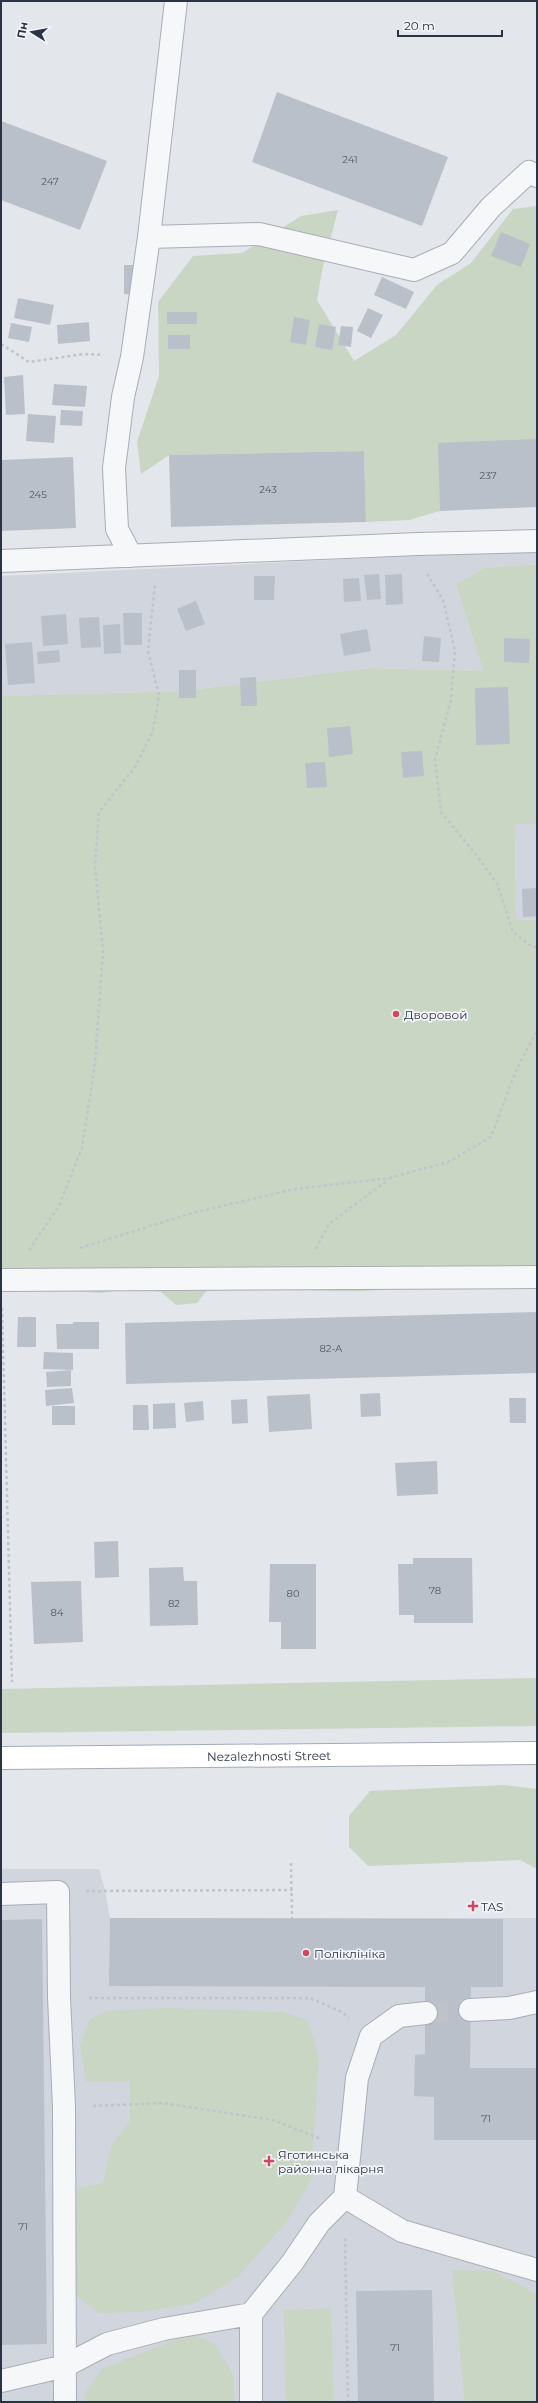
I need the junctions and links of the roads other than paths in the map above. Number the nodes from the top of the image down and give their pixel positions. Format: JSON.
{"nodes":[{"id":1,"x":176,"y":1,"type":"edge"},
{"id":2,"x":537,"y":176,"type":"edge"},
{"id":3,"x":149,"y":237,"type":"junction"},
{"id":4,"x":537,"y":541,"type":"edge"},
{"id":5,"x":131,"y":556,"type":"junction"},
{"id":6,"x":1,"y":561,"type":"edge"},
{"id":7,"x":537,"y":1277,"type":"edge"},
{"id":8,"x":1,"y":1280,"type":"edge"},
{"id":9,"x":537,"y":1753,"type":"edge"},
{"id":10,"x":1,"y":1758,"type":"edge"},
{"id":11,"x":1,"y":1894,"type":"edge"},
{"id":12,"x":537,"y":2002,"type":"edge"},
{"id":13,"x":470,"y":2010,"type":"tunnel mouth"},
{"id":14,"x":426,"y":2013,"type":"tunnel mouth"},
{"id":15,"x":345,"y":2198,"type":"junction"},
{"id":16,"x":537,"y":2270,"type":"edge"},
{"id":17,"x":251,"y":2314,"type":"junction"},
{"id":18,"x":65,"y":2366,"type":"junction"},
{"id":19,"x":1,"y":2381,"type":"edge"},
{"id":20,"x":65,"y":2402,"type":"edge"},
{"id":21,"x":251,"y":2402,"type":"edge"}],
"edges":[{"from":1,"to":3,"type":"lane"},
{"from":2,"to":3,"type":"lane"},
{"from":3,"to":5,"type":"lane"},
{"from":4,"to":5,"type":"lane"},
{"from":5,"to":6,"type":"lane"},
{"from":7,"to":8,"type":"lane"},
{"from":9,"to":10,"type":"main road","name":"Nezalezhnosti Street"},
{"from":11,"to":18,"type":"lane"},
{"from":12,"to":13,"type":"lane"},
{"from":14,"to":15,"type":"lane"},
{"from":15,"to":16,"type":"lane"},
{"from":15,"to":17,"type":"lane"},
{"from":17,"to":18,"type":"lane"},
{"from":17,"to":21,"type":"lane"},
{"from":18,"to":19,"type":"lane"},
{"from":18,"to":20,"type":"lane"}]}
